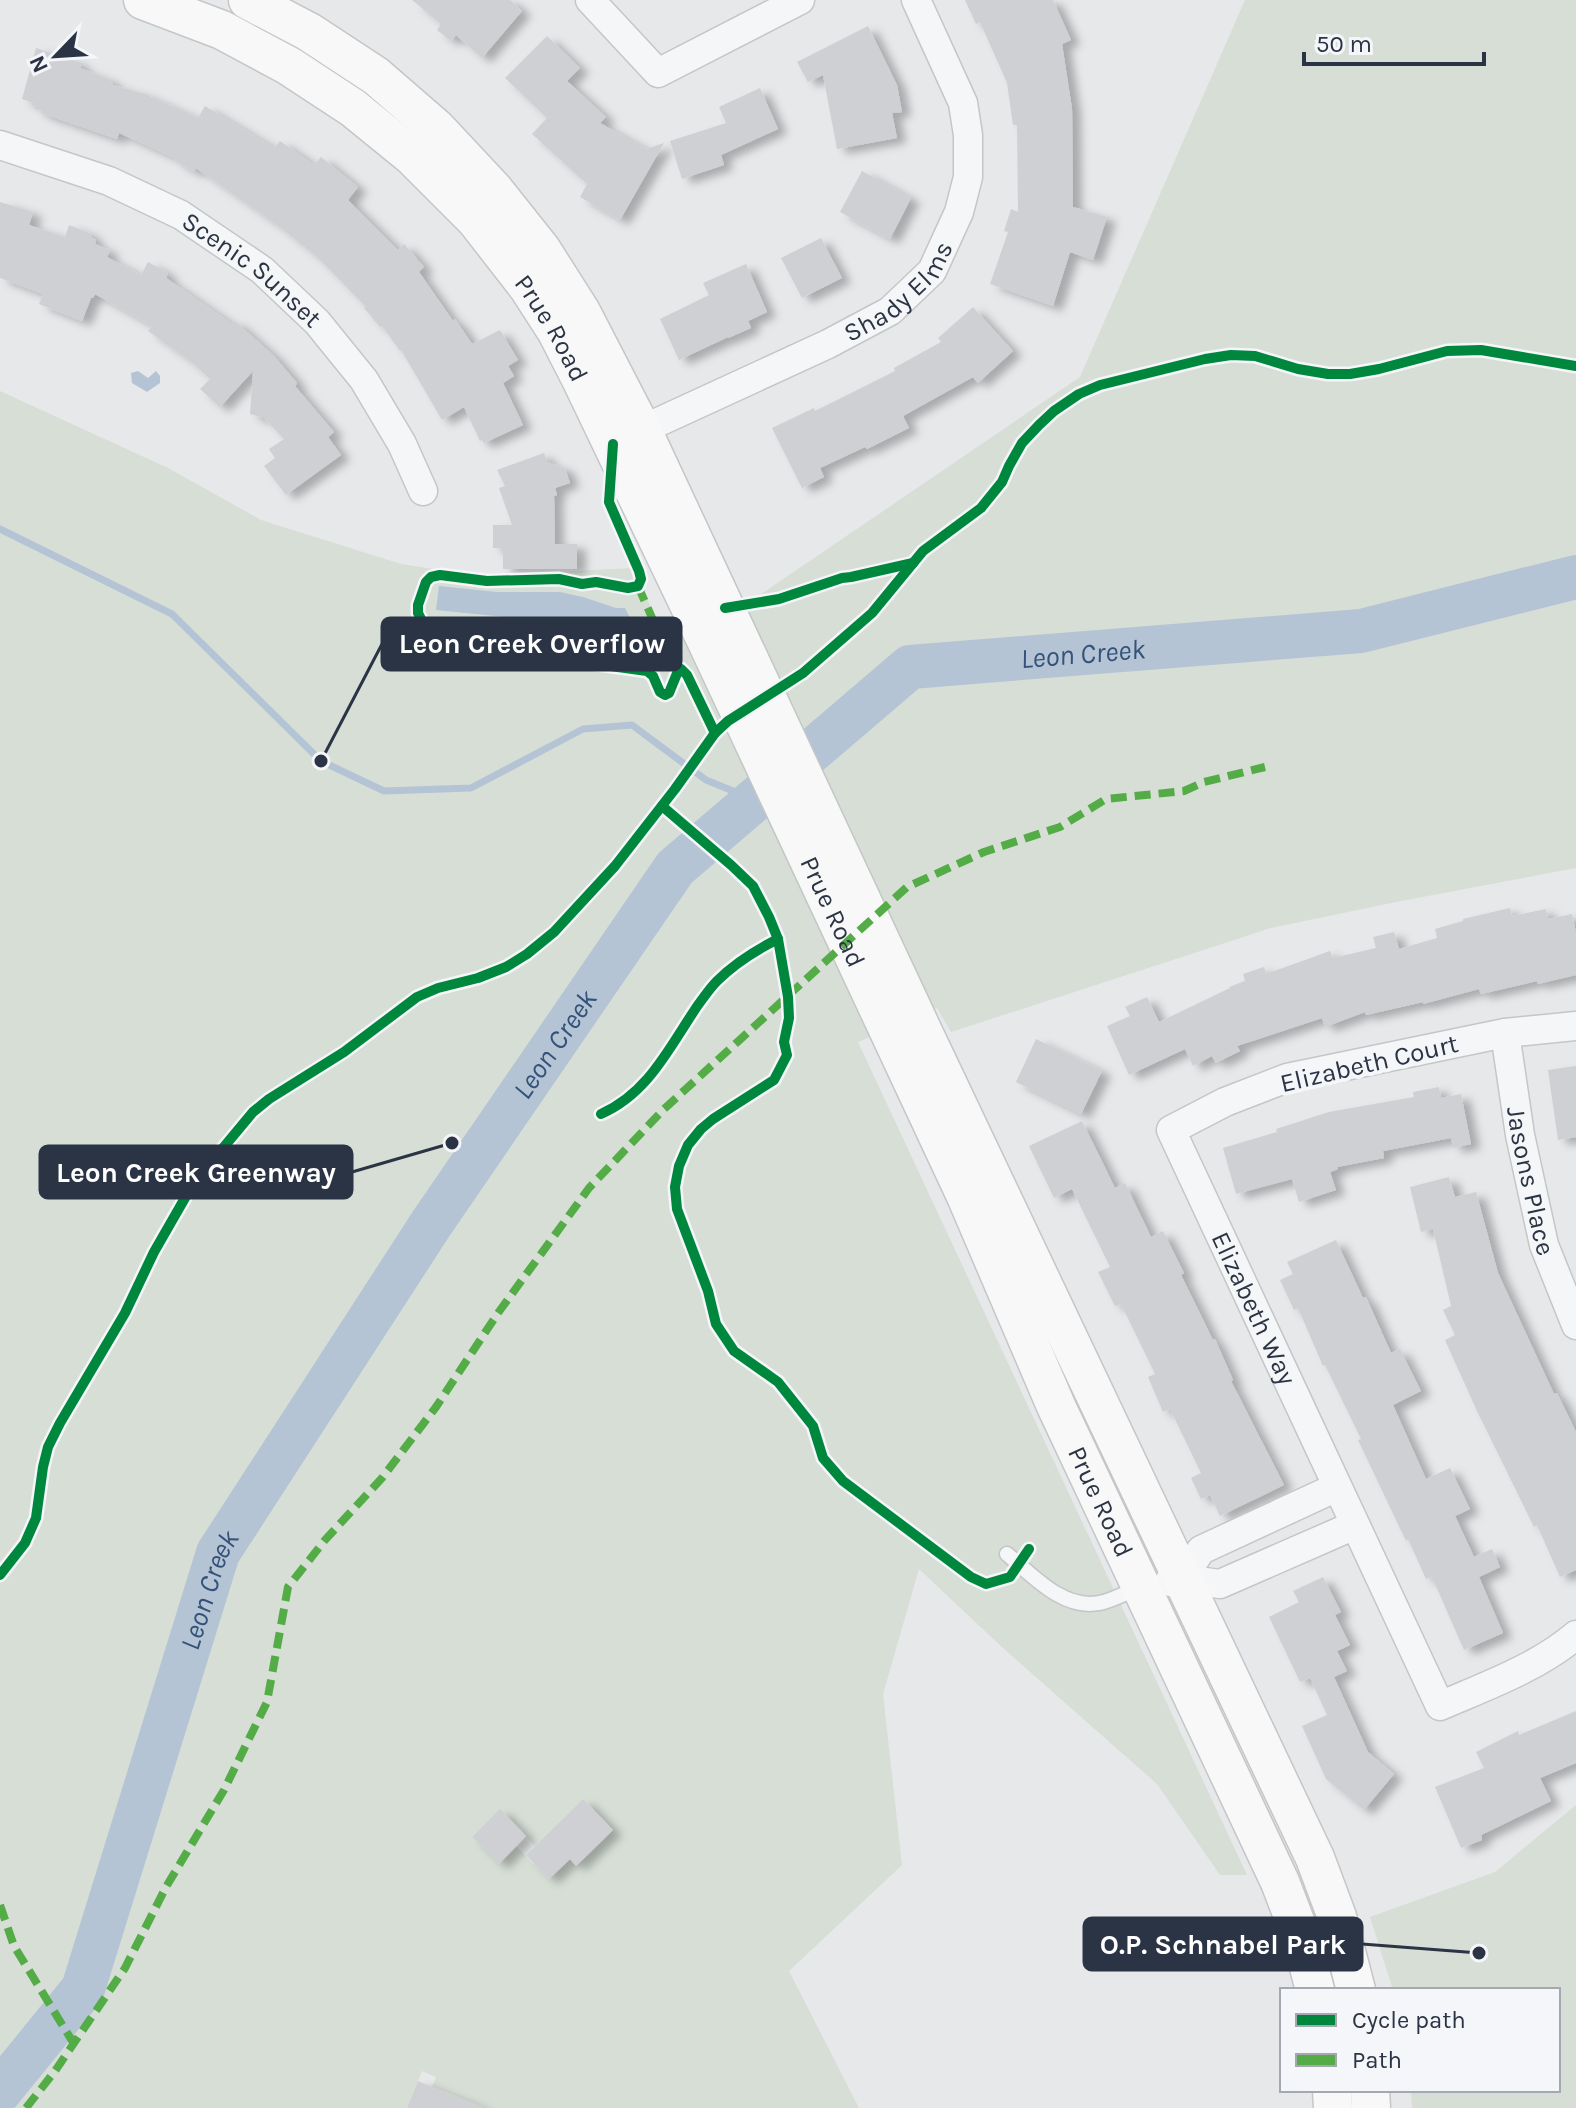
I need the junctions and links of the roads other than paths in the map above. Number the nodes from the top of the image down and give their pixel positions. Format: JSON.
{"nodes":[{"id":1,"x":143,"y":0,"type":"edge"},
{"id":2,"x":248,"y":0,"type":"edge"},
{"id":3,"x":590,"y":0,"type":"edge"},
{"id":4,"x":800,"y":0,"type":"edge"},
{"id":5,"x":916,"y":0,"type":"edge"},
{"id":6,"x":0,"y":145,"type":"edge"},
{"id":7,"x":627,"y":437,"type":"junction"},
{"id":8,"x":423,"y":491,"type":"dead end"},
{"id":9,"x":1576,"y":1026,"type":"edge"},
{"id":10,"x":1505,"y":1033,"type":"junction"},
{"id":11,"x":910,"y":1040,"type":"junction"},
{"id":12,"x":1171,"y":1130,"type":"joint"},
{"id":13,"x":1576,"y":1325,"type":"edge"},
{"id":14,"x":1337,"y":1487,"type":"junction"},
{"id":15,"x":1355,"y":1525,"type":"junction"},
{"id":16,"x":1007,"y":1554,"type":"dead end"},
{"id":17,"x":1182,"y":1579,"type":"junction"},
{"id":18,"x":1140,"y":1587,"type":"junction"},
{"id":19,"x":1576,"y":1635,"type":"edge"},
{"id":20,"x":1314,"y":1988,"type":"edge"},
{"id":21,"x":1355,"y":1988,"type":"edge"}],
"edges":[{"from":1,"to":7,"type":"main road","name":"Prue Road"},
{"from":2,"to":7,"type":"main road","name":"Prue Road"},
{"from":3,"to":4,"type":"street"},
{"from":5,"to":7,"type":"street","name":"Shady Elms"},
{"from":6,"to":8,"type":"street","name":"Scenic Sunset"},
{"from":7,"to":11,"type":"main road","name":"Prue Road"},
{"from":9,"to":10,"type":"street","name":"Elizabeth Court"},
{"from":10,"to":12,"type":"street","name":"Elizabeth Court"},
{"from":10,"to":13,"type":"street","name":"Jasons Place"},
{"from":11,"to":17,"type":"main road","name":"Prue Road"},
{"from":11,"to":18,"type":"main road","name":"Prue Road"},
{"from":12,"to":14,"type":"street","name":"Elizabeth Way"},
{"from":14,"to":15,"type":"street","name":"Elizabeth Way"},
{"from":14,"to":17,"type":"street"},
{"from":15,"to":17,"type":"street"},
{"from":15,"to":19,"type":"street","name":"Elizabeth Way"},
{"from":16,"to":18,"type":"lane"},
{"from":17,"to":18,"type":"street"},
{"from":17,"to":21,"type":"main road","name":"Prue Road"},
{"from":18,"to":20,"type":"main road","name":"Prue Road"}]}
